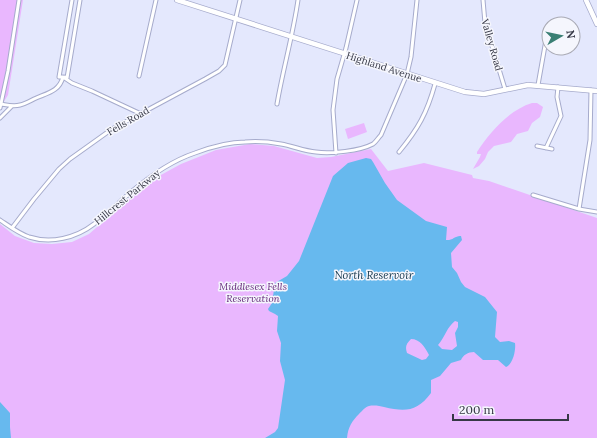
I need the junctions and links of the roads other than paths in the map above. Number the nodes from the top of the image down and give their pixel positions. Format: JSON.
{"nodes":[{"id":1,"x":19,"y":0,"type":"edge"},
{"id":2,"x":72,"y":0,"type":"edge"},
{"id":3,"x":80,"y":0,"type":"edge"},
{"id":4,"x":156,"y":0,"type":"edge"},
{"id":5,"x":179,"y":0,"type":"edge"},
{"id":6,"x":240,"y":0,"type":"edge"},
{"id":7,"x":298,"y":0,"type":"edge"},
{"id":8,"x":356,"y":0,"type":"edge"},
{"id":9,"x":417,"y":0,"type":"edge"},
{"id":10,"x":483,"y":0,"type":"edge"},
{"id":11,"x":586,"y":0,"type":"edge"},
{"id":12,"x":236,"y":19,"type":"junction"},
{"id":13,"x":597,"y":24,"type":"edge"},
{"id":14,"x":292,"y":37,"type":"junction"},
{"id":15,"x":345,"y":54,"type":"junction"},
{"id":16,"x":543,"y":56,"type":"edge"},
{"id":17,"x":407,"y":74,"type":"junction"},
{"id":18,"x":139,"y":76,"type":"dead end"},
{"id":19,"x":63,"y":77,"type":"junction"},
{"id":20,"x":435,"y":84,"type":"junction"},
{"id":21,"x":538,"y":85,"type":"junction"},
{"id":22,"x":558,"y":87,"type":"junction"},
{"id":23,"x":505,"y":89,"type":"junction"},
{"id":24,"x":592,"y":90,"type":"junction"},
{"id":25,"x":597,"y":91,"type":"edge"},
{"id":26,"x":277,"y":104,"type":"dead end"},
{"id":27,"x":0,"y":106,"type":"edge"},
{"id":28,"x":12,"y":106,"type":"junction"},
{"id":29,"x":139,"y":113,"type":"junction"},
{"id":30,"x":0,"y":118,"type":"edge"},
{"id":31,"x":537,"y":146,"type":"dead end"},
{"id":32,"x":546,"y":148,"type":"junction"},
{"id":33,"x":552,"y":149,"type":"dead end"},
{"id":34,"x":399,"y":152,"type":"dead end"},
{"id":35,"x":336,"y":153,"type":"junction"},
{"id":36,"x":533,"y":195,"type":"dead end"},
{"id":37,"x":579,"y":209,"type":"junction"},
{"id":38,"x":597,"y":212,"type":"edge"},
{"id":39,"x":0,"y":220,"type":"edge"},
{"id":40,"x":12,"y":228,"type":"junction"}],
"edges":[{"from":1,"to":27,"type":"street"},
{"from":2,"to":19,"type":"street"},
{"from":3,"to":19,"type":"street"},
{"from":4,"to":18,"type":"street"},
{"from":5,"to":12,"type":"main road","name":"Highland Avenue"},
{"from":6,"to":12,"type":"street","name":"Fells Road"},
{"from":7,"to":14,"type":"street"},
{"from":8,"to":15,"type":"street"},
{"from":9,"to":17,"type":"street"},
{"from":10,"to":23,"type":"street","name":"Valley Road"},
{"from":11,"to":13,"type":"main road"},
{"from":12,"to":14,"type":"main road","name":"Highland Avenue"},
{"from":12,"to":29,"type":"street","name":"Fells Road"},
{"from":14,"to":15,"type":"main road","name":"Highland Avenue"},
{"from":14,"to":26,"type":"street"},
{"from":15,"to":17,"type":"main road","name":"Highland Avenue"},
{"from":15,"to":35,"type":"street"},
{"from":16,"to":21,"type":"street"},
{"from":17,"to":20,"type":"main road","name":"Highland Avenue"},
{"from":17,"to":35,"type":"street","name":"Hillcrest Parkway"},
{"from":19,"to":28,"type":"street"},
{"from":19,"to":29,"type":"street"},
{"from":20,"to":23,"type":"main road","name":"Highland Avenue"},
{"from":20,"to":34,"type":"street"},
{"from":21,"to":22,"type":"main road","name":"Highland Avenue"},
{"from":21,"to":23,"type":"main road","name":"Highland Avenue"},
{"from":22,"to":24,"type":"main road","name":"Highland Avenue"},
{"from":22,"to":32,"type":"street"},
{"from":24,"to":25,"type":"main road","name":"Highland Avenue"},
{"from":24,"to":37,"type":"street"},
{"from":27,"to":28,"type":"street"},
{"from":28,"to":30,"type":"street"},
{"from":29,"to":40,"type":"street","name":"Fells Road"},
{"from":31,"to":32,"type":"street"},
{"from":32,"to":33,"type":"street"},
{"from":35,"to":40,"type":"street","name":"Hillcrest Parkway"},
{"from":36,"to":37,"type":"street"},
{"from":37,"to":38,"type":"street"},
{"from":39,"to":40,"type":"street","name":"Hillcrest Parkway"}]}
